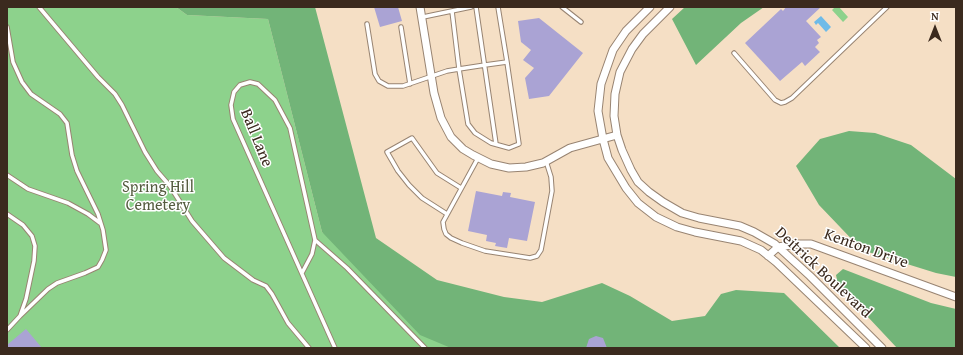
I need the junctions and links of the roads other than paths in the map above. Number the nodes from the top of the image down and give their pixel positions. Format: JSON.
{"nodes":[{"id":1,"x":39,"y":7,"type":"edge"},
{"id":2,"x":420,"y":7,"type":"edge"},
{"id":3,"x":471,"y":7,"type":"edge"},
{"id":4,"x":476,"y":7,"type":"edge"},
{"id":5,"x":498,"y":7,"type":"edge"},
{"id":6,"x":562,"y":7,"type":"edge"},
{"id":7,"x":650,"y":7,"type":"edge"},
{"id":8,"x":670,"y":7,"type":"edge"},
{"id":9,"x":887,"y":7,"type":"edge"},
{"id":10,"x":452,"y":11,"type":"junction"},
{"id":11,"x":423,"y":17,"type":"junction"},
{"id":12,"x":581,"y":22,"type":"dead end"},
{"id":13,"x":367,"y":24,"type":"dead end"},
{"id":14,"x":7,"y":26,"type":"edge"},
{"id":15,"x":401,"y":27,"type":"dead end"},
{"id":16,"x":734,"y":53,"type":"dead end"},
{"id":17,"x":507,"y":62,"type":"junction"},
{"id":18,"x":485,"y":65,"type":"junction"},
{"id":19,"x":459,"y":69,"type":"junction"},
{"id":20,"x":432,"y":77,"type":"junction"},
{"id":21,"x":410,"y":84,"type":"junction"},
{"id":22,"x":617,"y":135,"type":"junction"},
{"id":23,"x":603,"y":139,"type":"junction"},
{"id":24,"x":496,"y":144,"type":"junction"},
{"id":25,"x":478,"y":158,"type":"junction"},
{"id":26,"x":546,"y":161,"type":"junction"},
{"id":27,"x":7,"y":175,"type":"edge"},
{"id":28,"x":461,"y":188,"type":"junction"},
{"id":29,"x":7,"y":214,"type":"edge"},
{"id":30,"x":447,"y":214,"type":"junction"},
{"id":31,"x":100,"y":223,"type":"junction"},
{"id":32,"x":315,"y":240,"type":"junction"},
{"id":33,"x":778,"y":247,"type":"junction"},
{"id":34,"x":768,"y":256,"type":"junction"},
{"id":35,"x":302,"y":273,"type":"junction"},
{"id":36,"x":956,"y":297,"type":"edge"},
{"id":37,"x":20,"y":316,"type":"junction"},
{"id":38,"x":7,"y":330,"type":"edge"},
{"id":39,"x":309,"y":348,"type":"edge"},
{"id":40,"x":336,"y":348,"type":"edge"},
{"id":41,"x":425,"y":348,"type":"edge"},
{"id":42,"x":866,"y":348,"type":"edge"},
{"id":43,"x":882,"y":348,"type":"edge"}],
"edges":[{"from":1,"to":39,"type":"lane"},
{"from":2,"to":11,"type":"street"},
{"from":3,"to":10,"type":"lane"},
{"from":4,"to":18,"type":"lane"},
{"from":5,"to":17,"type":"lane"},
{"from":6,"to":12,"type":"lane"},
{"from":7,"to":23,"type":"street","name":"Deitrick Boulevard"},
{"from":8,"to":22,"type":"street","name":"Deitrick Boulevard"},
{"from":9,"to":16,"type":"lane"},
{"from":10,"to":11,"type":"lane"},
{"from":10,"to":19,"type":"lane"},
{"from":11,"to":20,"type":"street"},
{"from":13,"to":21,"type":"lane"},
{"from":14,"to":31,"type":"lane"},
{"from":15,"to":21,"type":"lane"},
{"from":17,"to":18,"type":"lane"},
{"from":17,"to":24,"type":"lane"},
{"from":18,"to":19,"type":"lane"},
{"from":18,"to":24,"type":"lane"},
{"from":19,"to":20,"type":"lane"},
{"from":19,"to":24,"type":"lane"},
{"from":20,"to":21,"type":"lane"},
{"from":20,"to":25,"type":"street"},
{"from":22,"to":23,"type":"street"},
{"from":22,"to":33,"type":"street","name":"Deitrick Boulevard"},
{"from":23,"to":26,"type":"street"},
{"from":23,"to":34,"type":"street","name":"Deitrick Boulevard"},
{"from":25,"to":26,"type":"street"},
{"from":25,"to":28,"type":"lane"},
{"from":26,"to":30,"type":"lane"},
{"from":27,"to":31,"type":"lane"},
{"from":28,"to":30,"type":"lane"},
{"from":28,"to":30,"type":"lane"},
{"from":29,"to":37,"type":"lane"},
{"from":31,"to":37,"type":"lane"},
{"from":32,"to":35,"type":"lane","name":"Ball Lane"},
{"from":32,"to":35,"type":"lane","name":"Ball Lane"},
{"from":32,"to":41,"type":"lane"},
{"from":33,"to":34,"type":"street"},
{"from":33,"to":36,"type":"street","name":"Kenton Drive"},
{"from":33,"to":43,"type":"street","name":"Deitrick Boulevard"},
{"from":34,"to":42,"type":"street","name":"Deitrick Boulevard"},
{"from":35,"to":40,"type":"lane","name":"Ball Lane"},
{"from":37,"to":38,"type":"lane"}]}
